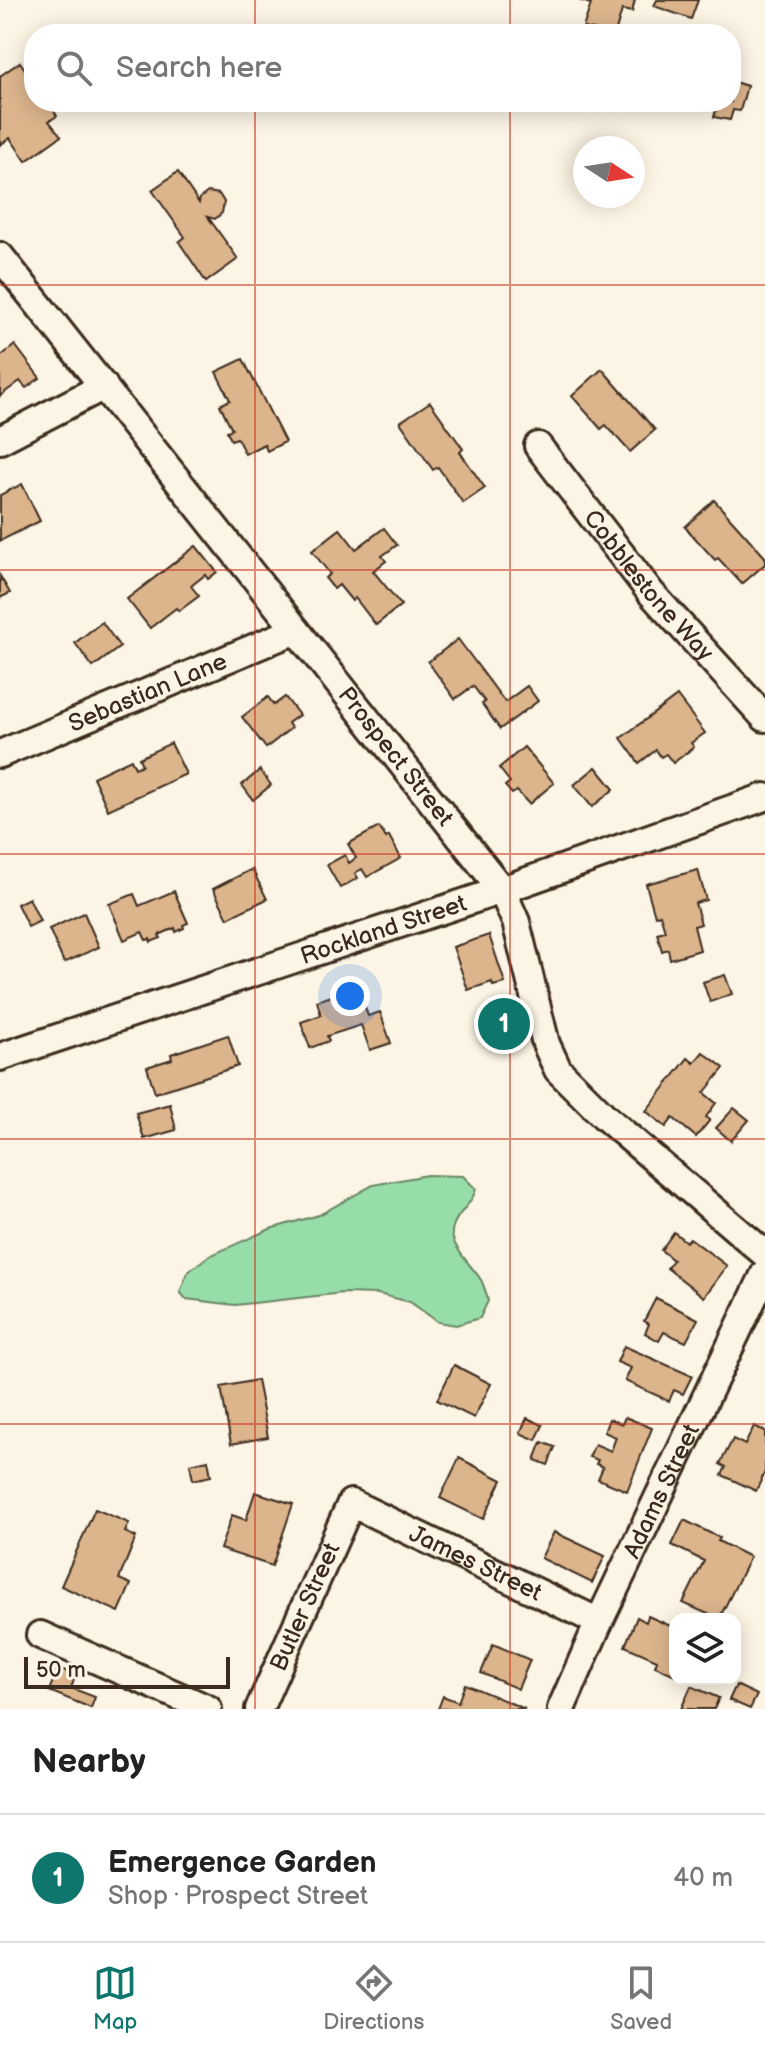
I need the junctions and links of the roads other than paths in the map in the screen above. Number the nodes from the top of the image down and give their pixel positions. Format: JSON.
{"nodes":[{"id":1,"x":0,"y":256,"type":"edge"},
{"id":2,"x":104,"y":386,"type":"junction"},
{"id":3,"x":0,"y":440,"type":"edge"},
{"id":4,"x":538,"y":446,"type":"dead end"},
{"id":5,"x":296,"y":630,"type":"junction"},
{"id":6,"x":765,"y":718,"type":"edge"},
{"id":7,"x":0,"y":754,"type":"edge"},
{"id":8,"x":765,"y":797,"type":"edge"},
{"id":9,"x":502,"y":890,"type":"junction"},
{"id":10,"x":0,"y":1057,"type":"edge"},
{"id":11,"x":765,"y":1254,"type":"edge"},
{"id":12,"x":765,"y":1273,"type":"edge"},
{"id":13,"x":351,"y":1503,"type":"joint"},
{"id":14,"x":599,"y":1622,"type":"junction"},
{"id":15,"x":40,"y":1635,"type":"dead end"},
{"id":16,"x":208,"y":1709,"type":"edge"},
{"id":17,"x":259,"y":1709,"type":"edge"},
{"id":18,"x":561,"y":1709,"type":"edge"}],
"edges":[{"from":1,"to":2,"type":"street","name":"Prospect Street"},
{"from":2,"to":3,"type":"street"},
{"from":2,"to":5,"type":"street","name":"Prospect Street"},
{"from":4,"to":6,"type":"street","name":"Cobblestone Way"},
{"from":5,"to":7,"type":"street","name":"Sebastian Lane"},
{"from":5,"to":9,"type":"street","name":"Prospect Street"},
{"from":8,"to":9,"type":"street","name":"Rockland Street"},
{"from":9,"to":10,"type":"street","name":"Rockland Street"},
{"from":9,"to":11,"type":"street","name":"Prospect Street"},
{"from":12,"to":14,"type":"street","name":"Adams Street"},
{"from":13,"to":14,"type":"street","name":"James Street"},
{"from":13,"to":17,"type":"street","name":"Butler Street"},
{"from":14,"to":18,"type":"street","name":"Adams Street"},
{"from":15,"to":16,"type":"street"}]}
